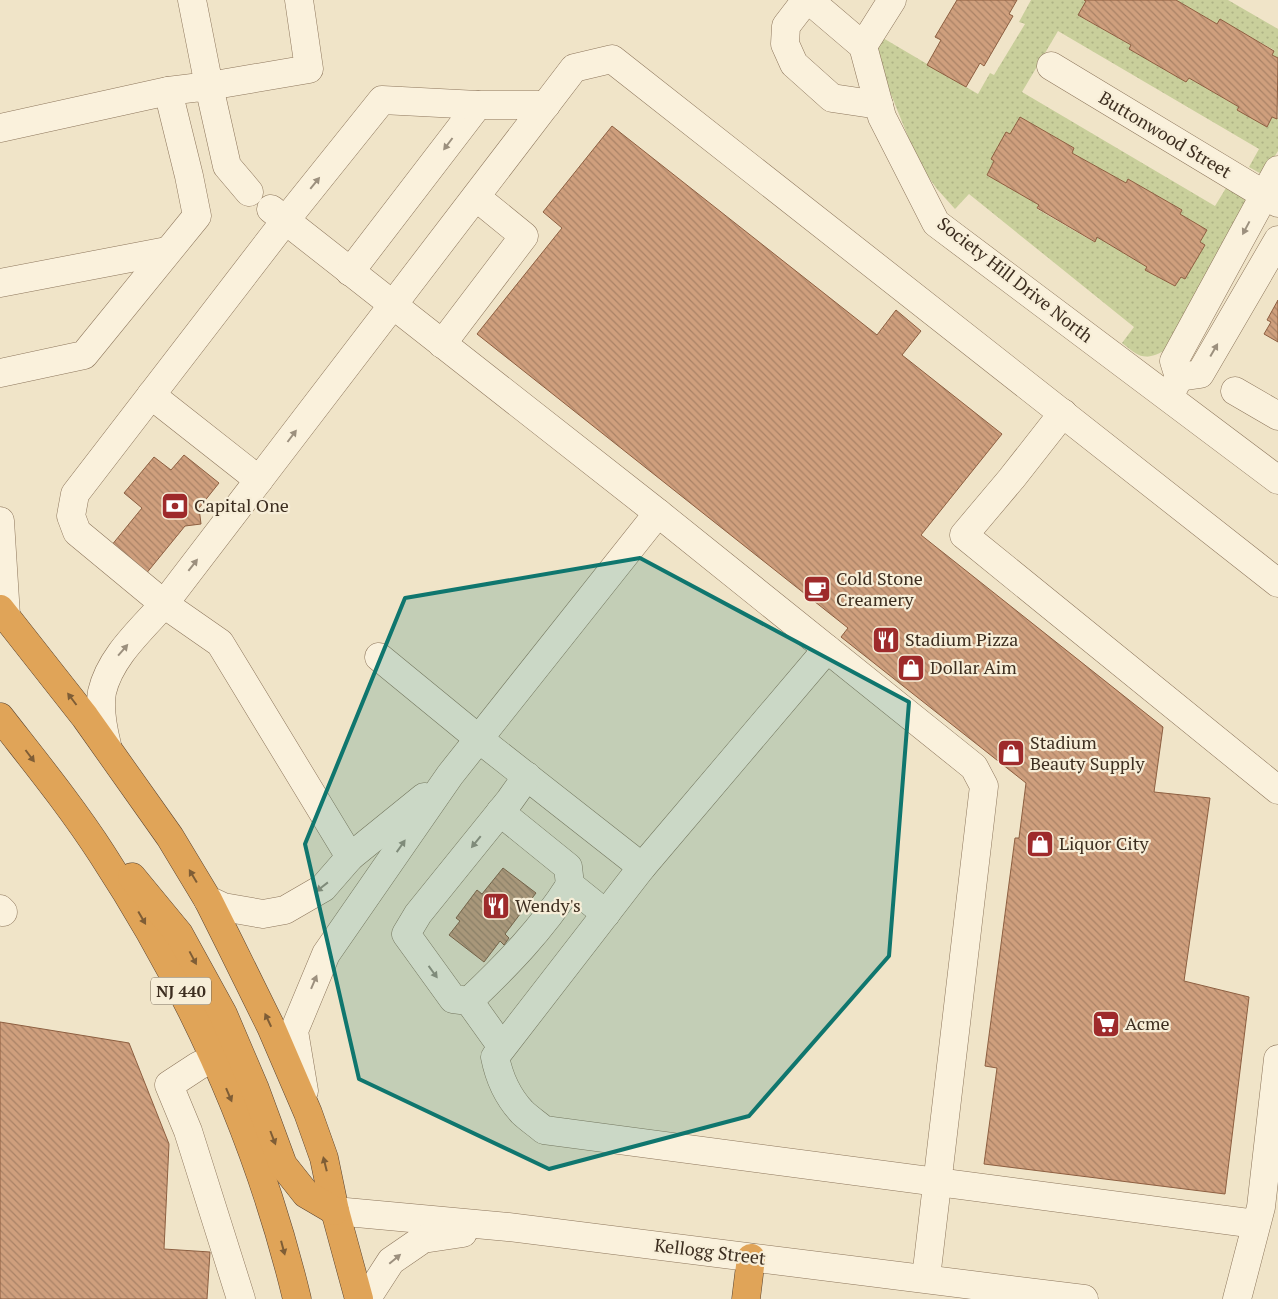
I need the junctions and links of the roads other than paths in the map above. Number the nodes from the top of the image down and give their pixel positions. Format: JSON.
{"nodes":[{"id":1,"x":192,"y":0,"type":"edge"},
{"id":2,"x":299,"y":0,"type":"edge"},
{"id":3,"x":807,"y":0,"type":"edge"},
{"id":4,"x":892,"y":0,"type":"edge"},
{"id":5,"x":863,"y":46,"type":"junction"},
{"id":6,"x":1051,"y":66,"type":"dead end"},
{"id":7,"x":208,"y":86,"type":"junction"},
{"id":8,"x":168,"y":91,"type":"junction"},
{"id":9,"x":478,"y":105,"type":"junction"},
{"id":10,"x":546,"y":105,"type":"junction"},
{"id":11,"x":878,"y":105,"type":"junction"},
{"id":12,"x":0,"y":128,"type":"edge"},
{"id":13,"x":1278,"y":170,"type":"edge"},
{"id":14,"x":249,"y":192,"type":"dead end"},
{"id":15,"x":476,"y":197,"type":"junction"},
{"id":16,"x":1271,"y":199,"type":"edge"},
{"id":17,"x":278,"y":215,"type":"junction"},
{"id":18,"x":1278,"y":240,"type":"edge"},
{"id":19,"x":167,"y":251,"type":"junction"},
{"id":20,"x":350,"y":272,"type":"junction"},
{"id":21,"x":0,"y":283,"type":"edge"},
{"id":22,"x":393,"y":306,"type":"junction"},
{"id":23,"x":442,"y":344,"type":"junction"},
{"id":24,"x":0,"y":373,"type":"edge"},
{"id":25,"x":1174,"y":387,"type":"junction"},
{"id":26,"x":1235,"y":391,"type":"dead end"},
{"id":27,"x":151,"y":395,"type":"junction"},
{"id":28,"x":1063,"y":413,"type":"junction"},
{"id":29,"x":1278,"y":416,"type":"edge"},
{"id":30,"x":259,"y":480,"type":"junction"},
{"id":31,"x":1278,"y":480,"type":"edge"},
{"id":32,"x":658,"y":513,"type":"junction"},
{"id":33,"x":0,"y":521,"type":"edge"},
{"id":34,"x":1278,"y":583,"type":"edge"},
{"id":35,"x":164,"y":604,"type":"junction"},
{"id":36,"x":3,"y":612,"type":"edge"},
{"id":37,"x":827,"y":648,"type":"junction"},
{"id":38,"x":379,"y":657,"type":"dead end"},
{"id":39,"x":0,"y":717,"type":"edge"},
{"id":40,"x":479,"y":739,"type":"junction"},
{"id":41,"x":107,"y":746,"type":"junction"},
{"id":42,"x":450,"y":775,"type":"junction"},
{"id":43,"x":527,"y":776,"type":"junction"},
{"id":44,"x":1278,"y":790,"type":"edge"},
{"id":45,"x":500,"y":812,"type":"junction"},
{"id":46,"x":74,"y":813,"type":"junction"},
{"id":47,"x":350,"y":858,"type":"junction"},
{"id":48,"x":642,"y":867,"type":"junction"},
{"id":49,"x":570,"y":885,"type":"junction"},
{"id":50,"x":208,"y":900,"type":"junction"},
{"id":51,"x":606,"y":914,"type":"junction"},
{"id":52,"x":469,"y":1001,"type":"junction"},
{"id":53,"x":502,"y":1047,"type":"junction"},
{"id":54,"x":214,"y":1058,"type":"junction"},
{"id":55,"x":1278,"y":1059,"type":"edge"},
{"id":56,"x":308,"y":1114,"type":"junction"},
{"id":57,"x":937,"y":1181,"type":"junction"},
{"id":58,"x":336,"y":1211,"type":"junction"},
{"id":59,"x":1256,"y":1224,"type":"junction"},
{"id":60,"x":508,"y":1227,"type":"junction"},
{"id":61,"x":750,"y":1258,"type":"junction"},
{"id":62,"x":926,"y":1278,"type":"junction"},
{"id":63,"x":242,"y":1299,"type":"edge"},
{"id":64,"x":296,"y":1299,"type":"edge"},
{"id":65,"x":359,"y":1299,"type":"edge"},
{"id":66,"x":369,"y":1299,"type":"edge"},
{"id":67,"x":746,"y":1299,"type":"edge"},
{"id":68,"x":1084,"y":1299,"type":"edge"},
{"id":69,"x":1237,"y":1299,"type":"edge"}],
"edges":[{"from":1,"to":7,"type":"street"},
{"from":2,"to":7,"type":"street"},
{"from":3,"to":5,"type":"street"},
{"from":3,"to":11,"type":"street"},
{"from":4,"to":5,"type":"street"},
{"from":5,"to":11,"type":"street","name":"Society Hill Drive North"},
{"from":6,"to":16,"type":"street","name":"Buttonwood Street"},
{"from":7,"to":8,"type":"street"},
{"from":7,"to":14,"type":"street"},
{"from":8,"to":12,"type":"street"},
{"from":8,"to":19,"type":"street"},
{"from":9,"to":10,"type":"street"},
{"from":17,"to":9,"type":"street","one_way":true},
{"from":9,"to":20,"type":"street","one_way":true},
{"from":10,"to":15,"type":"street"},
{"from":10,"to":28,"type":"street"},
{"from":11,"to":25,"type":"street","name":"Society Hill Drive North"},
{"from":13,"to":16,"type":"street"},
{"from":15,"to":22,"type":"street"},
{"from":15,"to":23,"type":"street"},
{"from":16,"to":25,"type":"street","one_way":true},
{"from":17,"to":20,"type":"street"},
{"from":17,"to":27,"type":"street"},
{"from":25,"to":18,"type":"street","one_way":true},
{"from":19,"to":21,"type":"street"},
{"from":19,"to":24,"type":"street"},
{"from":20,"to":22,"type":"street"},
{"from":22,"to":23,"type":"street"},
{"from":30,"to":22,"type":"street","one_way":true},
{"from":23,"to":32,"type":"street"},
{"from":25,"to":31,"type":"street","name":"Society Hill Drive North"},
{"from":26,"to":29,"type":"street"},
{"from":27,"to":30,"type":"street"},
{"from":27,"to":35,"type":"street"},
{"from":28,"to":34,"type":"street"},
{"from":28,"to":44,"type":"street"},
{"from":35,"to":30,"type":"street","one_way":true},
{"from":32,"to":37,"type":"street"},
{"from":32,"to":40,"type":"street"},
{"from":33,"to":36,"type":"street"},
{"from":41,"to":35,"type":"street","one_way":true},
{"from":35,"to":47,"type":"street"},
{"from":41,"to":36,"type":"highway","one_way":true},
{"from":37,"to":48,"type":"street"},
{"from":37,"to":57,"type":"street"},
{"from":38,"to":40,"type":"street"},
{"from":39,"to":46,"type":"highway","number":"NJ 440","one_way":true},
{"from":40,"to":42,"type":"street"},
{"from":40,"to":43,"type":"street"},
{"from":50,"to":41,"type":"highway","one_way":true},
{"from":42,"to":47,"type":"street"},
{"from":56,"to":42,"type":"street","one_way":true},
{"from":43,"to":45,"type":"street"},
{"from":43,"to":48,"type":"street"},
{"from":45,"to":49,"type":"street"},
{"from":45,"to":52,"type":"street","one_way":true},
{"from":46,"to":54,"type":"highway","number":"NJ 440","one_way":true},
{"from":46,"to":58,"type":"highway","one_way":true},
{"from":47,"to":50,"type":"street","one_way":true},
{"from":48,"to":51,"type":"street"},
{"from":49,"to":51,"type":"street"},
{"from":49,"to":52,"type":"street"},
{"from":56,"to":50,"type":"highway","one_way":true},
{"from":51,"to":53,"type":"street"},
{"from":52,"to":53,"type":"street"},
{"from":53,"to":57,"type":"street"},
{"from":54,"to":63,"type":"street"},
{"from":54,"to":64,"type":"highway","number":"NJ 440","one_way":true},
{"from":55,"to":59,"type":"street"},
{"from":58,"to":56,"type":"highway","one_way":true},
{"from":57,"to":59,"type":"street"},
{"from":57,"to":62,"type":"street"},
{"from":58,"to":60,"type":"street","name":"Kellogg Street"},
{"from":58,"to":65,"type":"highway"},
{"from":59,"to":69,"type":"street"},
{"from":60,"to":61,"type":"street","name":"Kellogg Street"},
{"from":66,"to":60,"type":"street","one_way":true},
{"from":61,"to":62,"type":"street","name":"Kellogg Street"},
{"from":61,"to":67,"type":"highway"},
{"from":62,"to":68,"type":"street","name":"Kellogg Street"}]}
